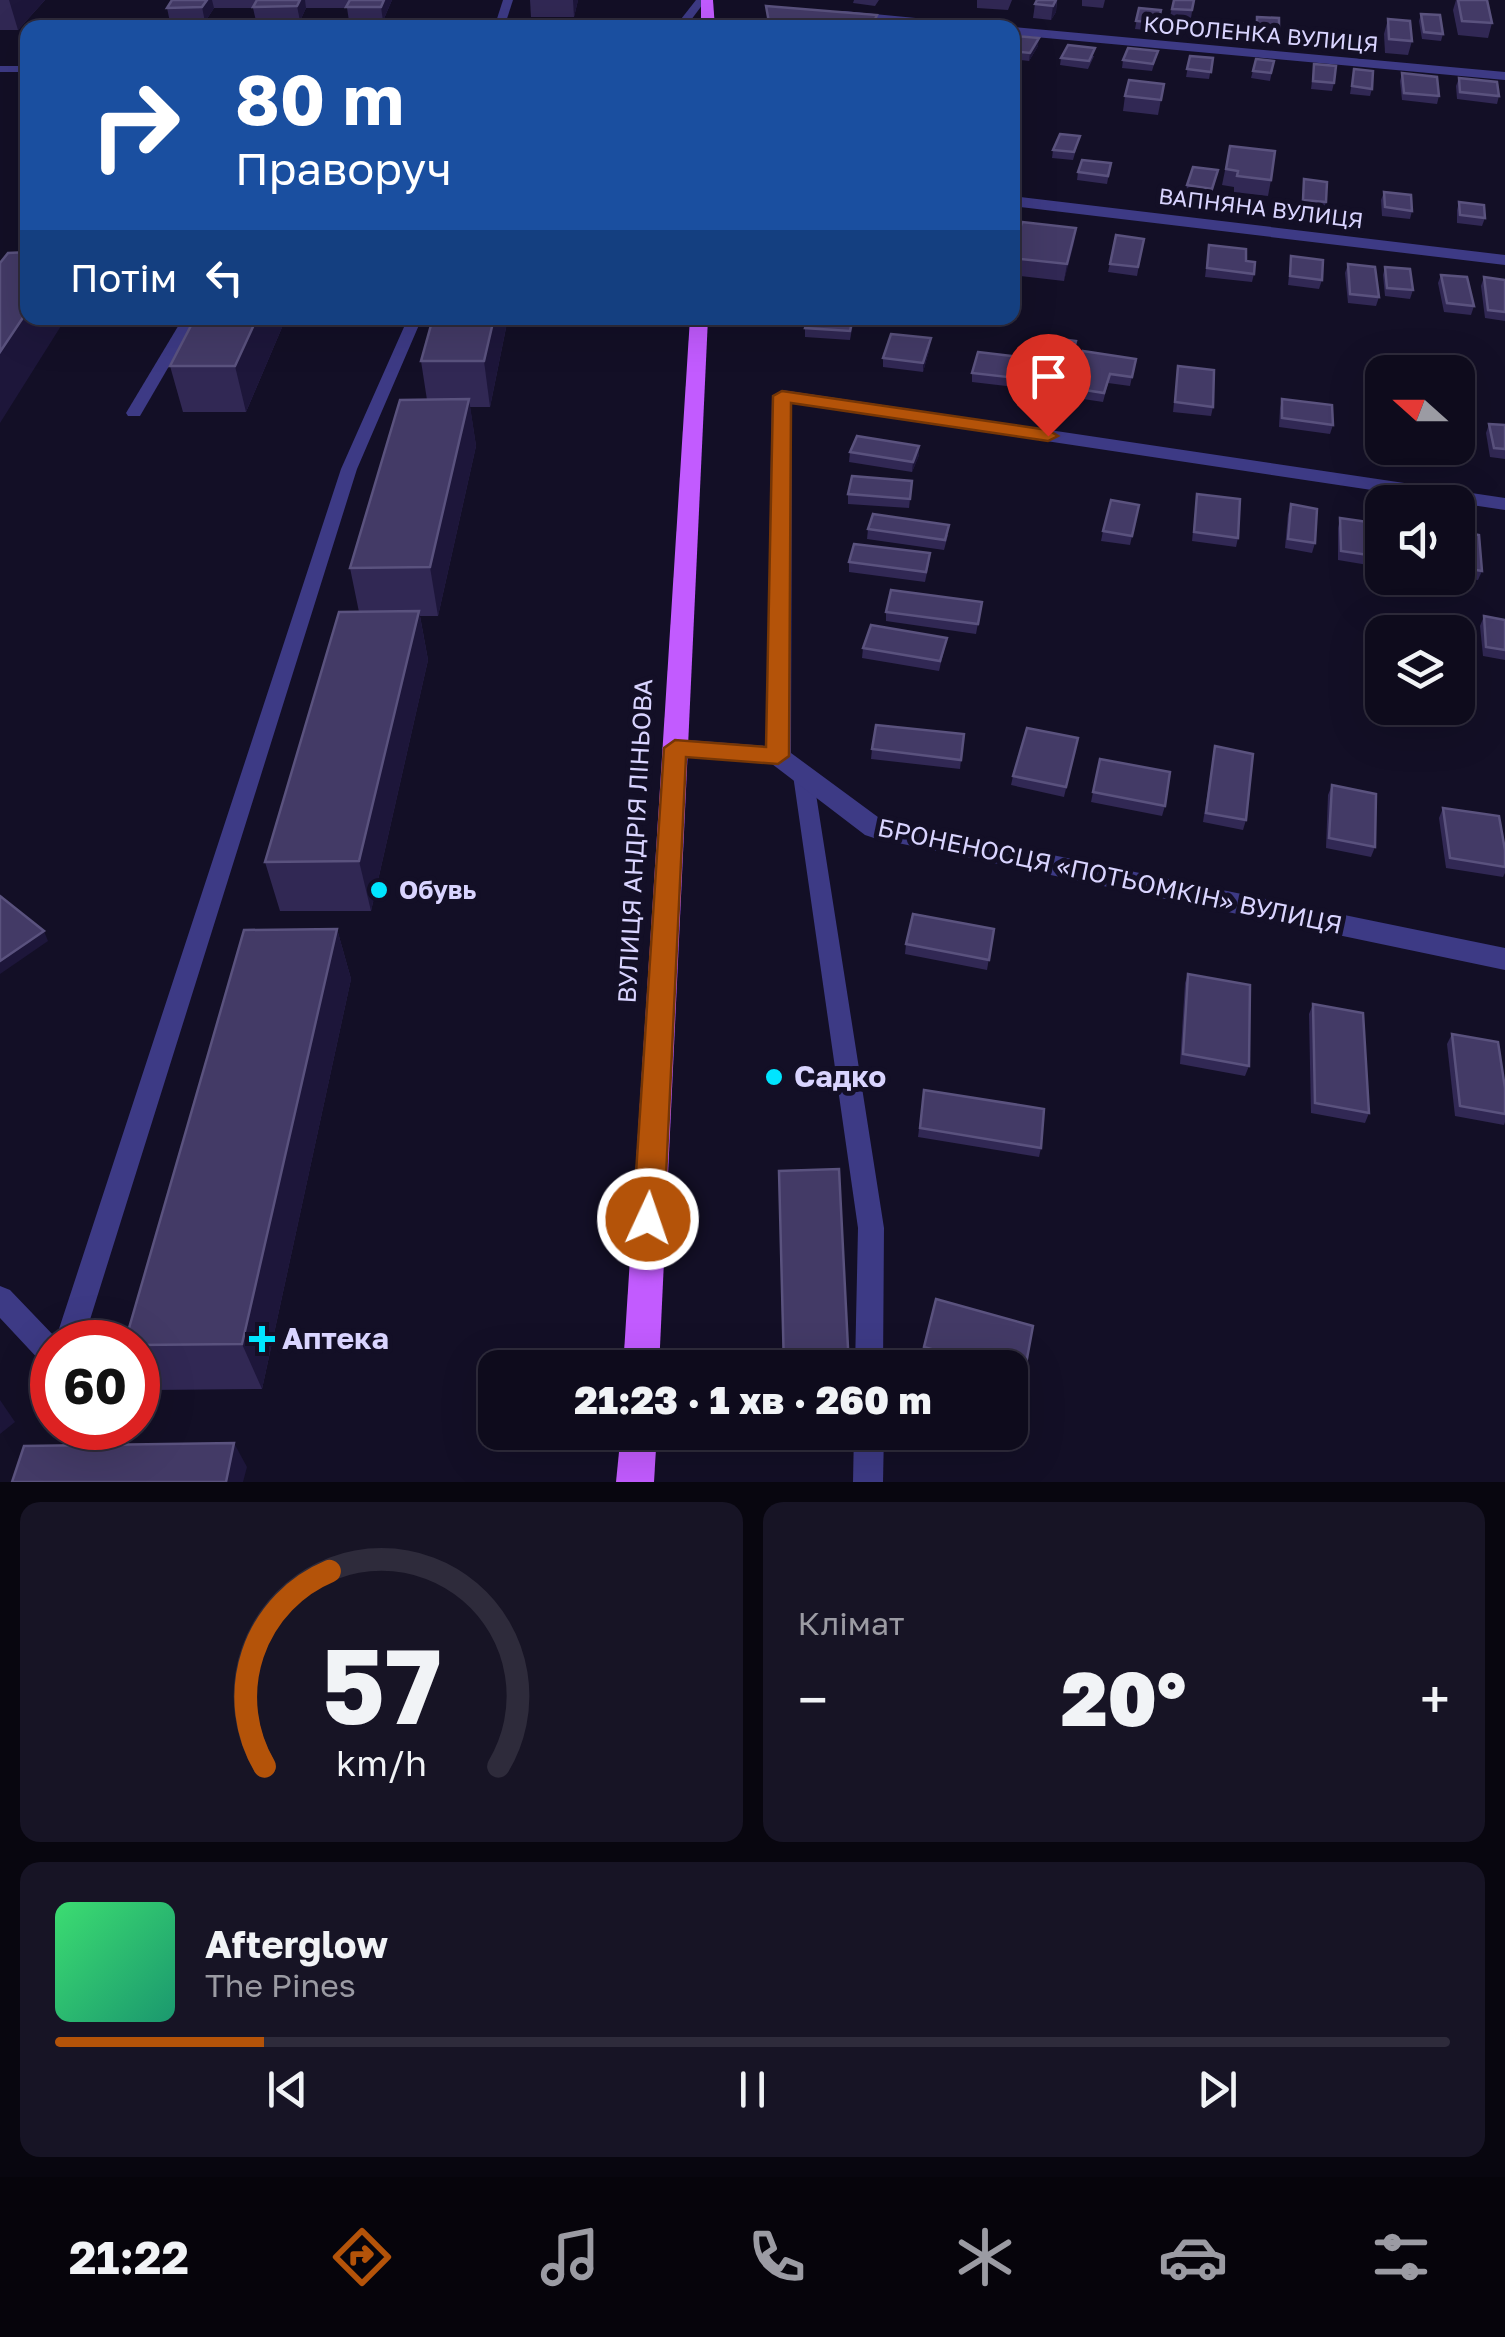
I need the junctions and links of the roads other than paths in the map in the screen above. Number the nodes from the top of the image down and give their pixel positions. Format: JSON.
{"nodes":[{"id":1,"x":704,"y":0,"type":"edge"},
{"id":2,"x":830,"y":14,"type":"edge"},
{"id":3,"x":686,"y":20,"type":"edge"},
{"id":4,"x":893,"y":20,"type":"edge"},
{"id":5,"x":1020,"y":32,"type":"edge"},
{"id":6,"x":1505,"y":76,"type":"edge"},
{"id":7,"x":1020,"y":203,"type":"edge"},
{"id":8,"x":1505,"y":260,"type":"edge"},
{"id":9,"x":186,"y":325,"type":"edge"},
{"id":10,"x":412,"y":325,"type":"edge"},
{"id":11,"x":699,"y":325,"type":"edge"},
{"id":12,"x":134,"y":413,"type":"dead end"},
{"id":13,"x":1505,"y":504,"type":"edge"},
{"id":14,"x":675,"y":748,"type":"junction"},
{"id":15,"x":778,"y":756,"type":"junction"},
{"id":16,"x":802,"y":775,"type":"junction"},
{"id":17,"x":1505,"y":960,"type":"edge"},
{"id":18,"x":0,"y":1299,"type":"edge"},
{"id":19,"x":77,"y":1320,"type":"edge"},
{"id":20,"x":30,"y":1331,"type":"edge"},
{"id":21,"x":642,"y":1350,"type":"edge"},
{"id":22,"x":869,"y":1350,"type":"edge"},
{"id":23,"x":638,"y":1450,"type":"edge"},
{"id":24,"x":869,"y":1450,"type":"edge"},
{"id":25,"x":635,"y":1482,"type":"edge"},
{"id":26,"x":868,"y":1482,"type":"edge"}],
"edges":[{"from":1,"to":3,"type":"lane"},
{"from":2,"to":4,"type":"street"},
{"from":5,"to":6,"type":"street","name":"КОРОЛЕНКА ВУЛИЦЯ"},
{"from":7,"to":8,"type":"street","name":"ВАПНЯНА ВУЛИЦЯ"},
{"from":9,"to":12,"type":"lane"},
{"from":10,"to":19,"type":"lane"},
{"from":11,"to":14,"type":"main road","name":"ВУЛИЦЯ АНДРІЯ ЛІНЬОВА"},
{"from":13,"to":15,"type":"street"},
{"from":14,"to":15,"type":"street"},
{"from":14,"to":21,"type":"main road","name":"ВУЛИЦЯ АНДРІЯ ЛІНЬОВА"},
{"from":15,"to":16,"type":"street","name":"БРОНЕНОСЦЯ «ПОТЬОМКІН» ВУЛИЦЯ"},
{"from":16,"to":17,"type":"street","name":"БРОНЕНОСЦЯ «ПОТЬОМКІН» ВУЛИЦЯ"},
{"from":16,"to":22,"type":"lane"},
{"from":18,"to":20,"type":"lane"},
{"from":23,"to":25,"type":"main road"},
{"from":24,"to":26,"type":"lane"}]}
